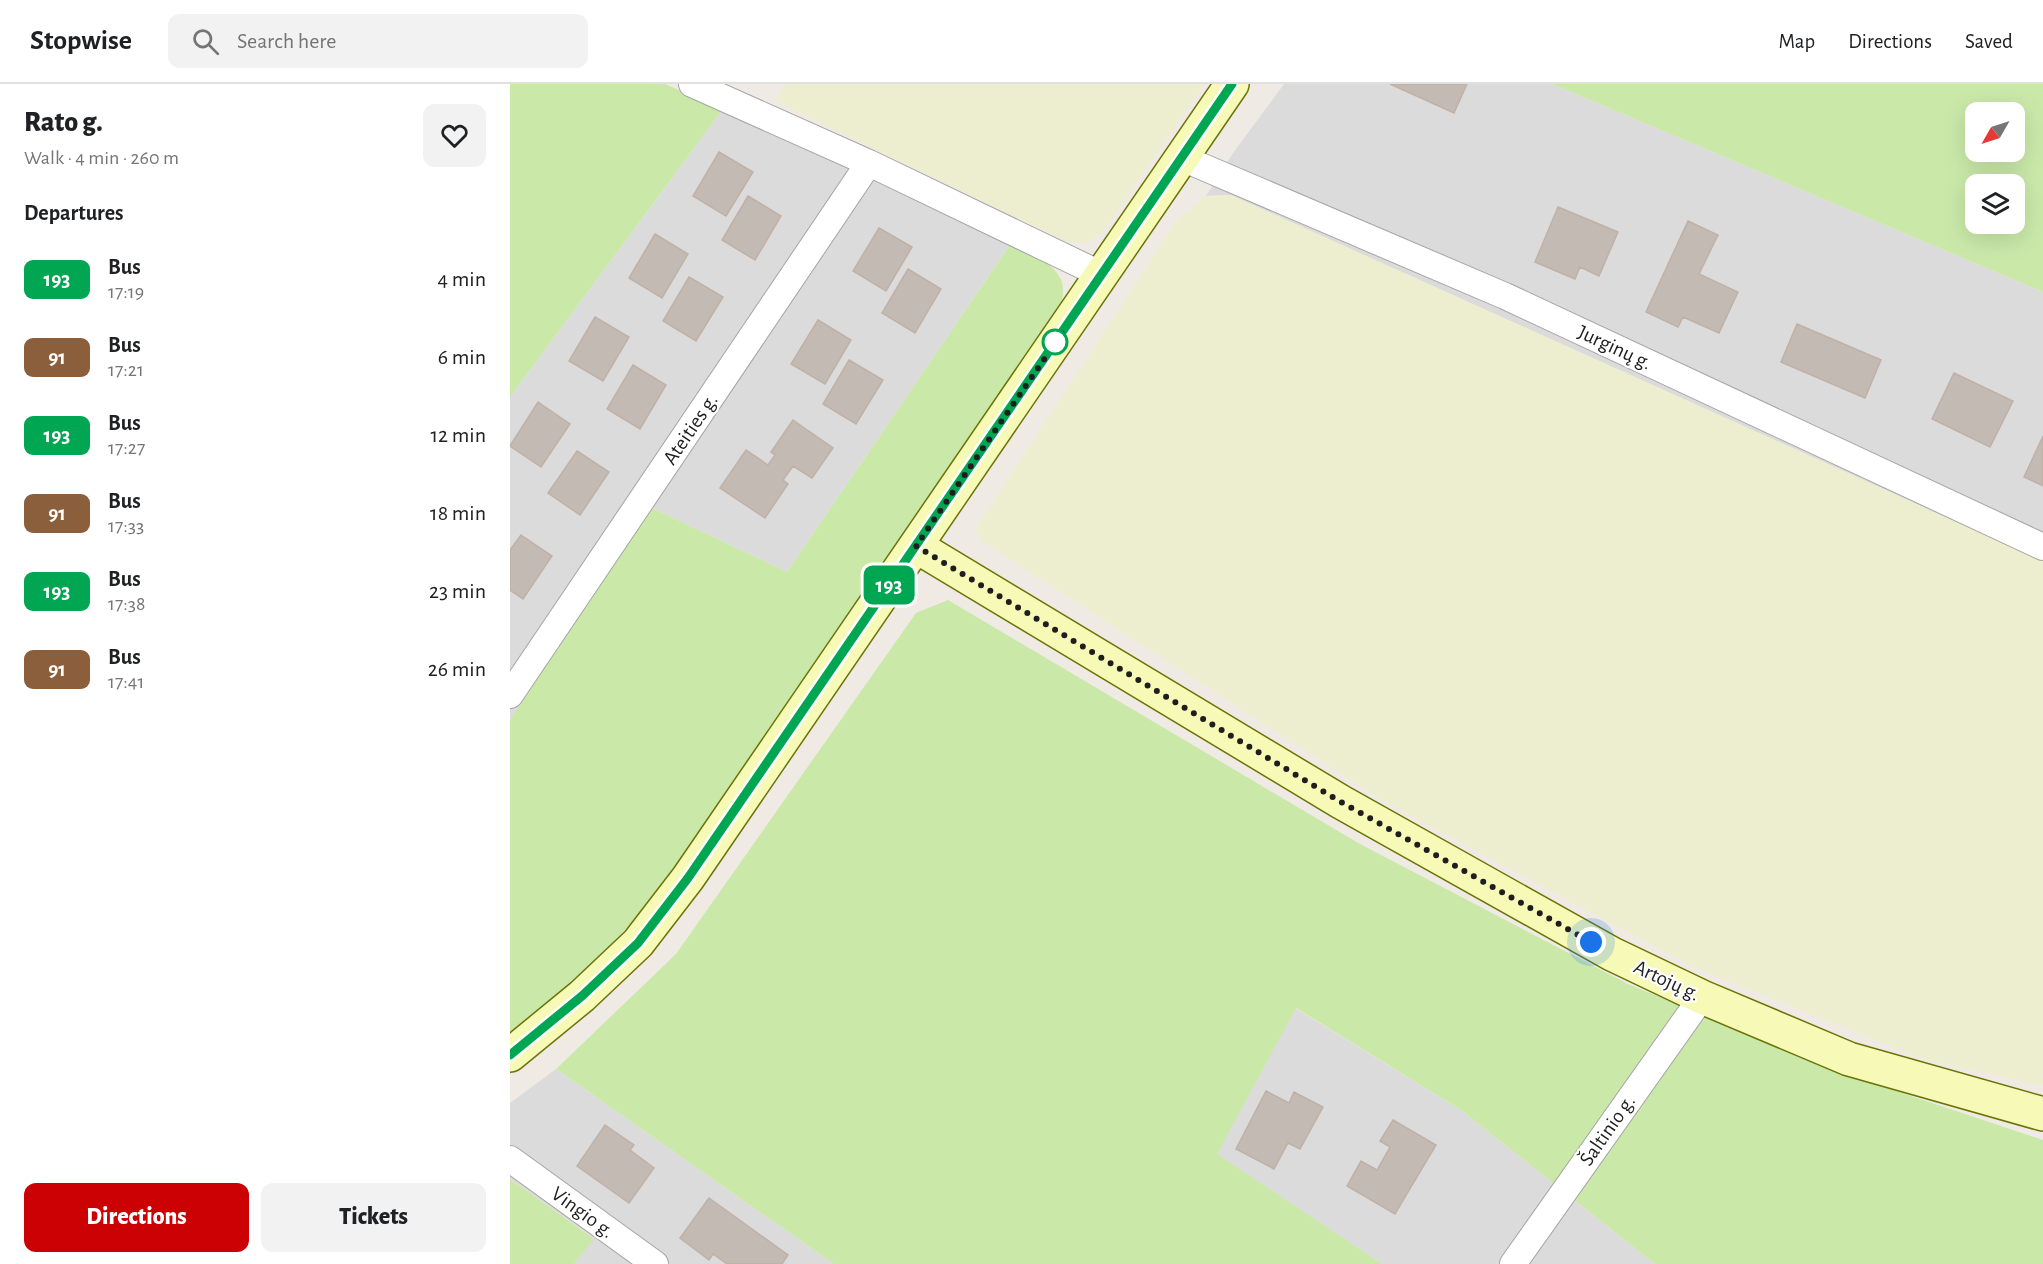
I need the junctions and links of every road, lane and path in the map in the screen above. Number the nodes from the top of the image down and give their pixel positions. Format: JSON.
{"nodes":[{"id":1,"x":692,"y":84,"type":"edge"},
{"id":2,"x":1232,"y":84,"type":"edge"},
{"id":3,"x":1182,"y":158,"type":"junction"},
{"id":4,"x":869,"y":163,"type":"junction"},
{"id":5,"x":1102,"y":275,"type":"junction"},
{"id":6,"x":916,"y":546,"type":"junction"},
{"id":7,"x":2043,"y":547,"type":"edge"},
{"id":8,"x":510,"y":695,"type":"edge"},
{"id":9,"x":1701,"y":997,"type":"junction"},
{"id":10,"x":510,"y":1055,"type":"edge"},
{"id":11,"x":2043,"y":1114,"type":"edge"},
{"id":12,"x":510,"y":1159,"type":"edge"},
{"id":13,"x":655,"y":1264,"type":"edge"},
{"id":14,"x":1513,"y":1264,"type":"edge"}],
"edges":[{"from":1,"to":4,"type":"street"},
{"from":2,"to":3,"type":"main road"},
{"from":3,"to":5,"type":"main road"},
{"from":3,"to":7,"type":"street","name":"Jurginų g."},
{"from":4,"to":5,"type":"street"},
{"from":4,"to":8,"type":"street","name":"Ateities g."},
{"from":5,"to":6,"type":"main road"},
{"from":6,"to":9,"type":"main road","name":"Artojų g."},
{"from":6,"to":10,"type":"main road"},
{"from":9,"to":11,"type":"main road","name":"Artojų g."},
{"from":9,"to":14,"type":"street","name":"Šaltinio g."},
{"from":12,"to":13,"type":"street","name":"Vingio g."}]}
